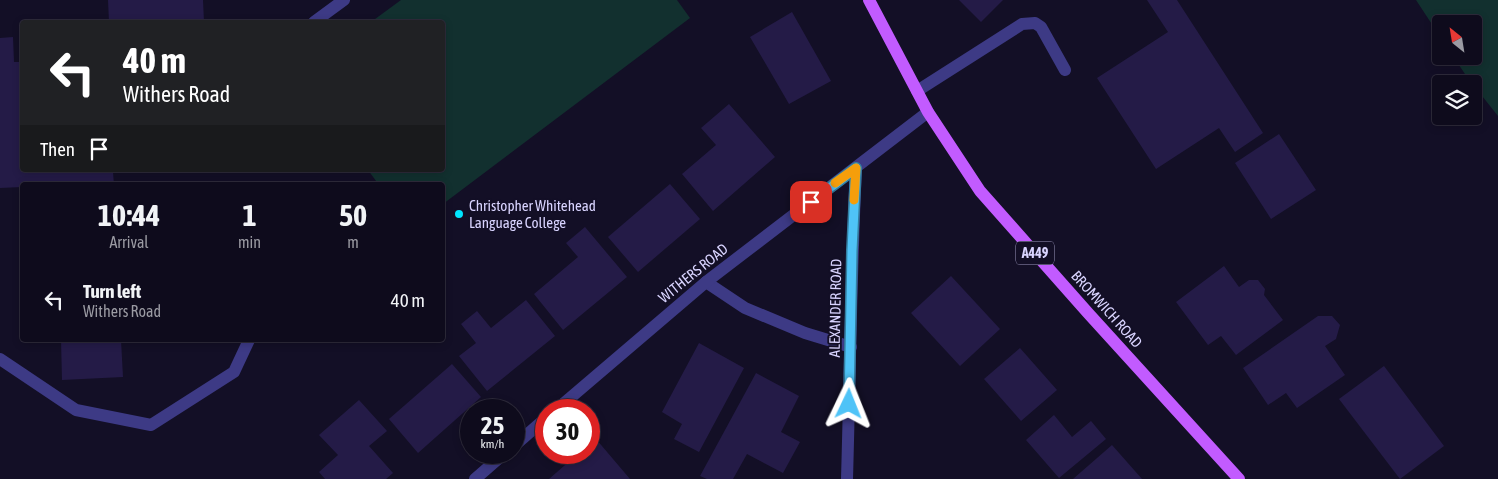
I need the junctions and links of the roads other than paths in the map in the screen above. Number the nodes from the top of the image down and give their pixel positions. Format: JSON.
{"nodes":[{"id":1,"x":344,"y":0,"type":"edge"},
{"id":2,"x":869,"y":0,"type":"edge"},
{"id":3,"x":317,"y":20,"type":"edge"},
{"id":4,"x":1065,"y":70,"type":"dead end"},
{"id":5,"x":917,"y":91,"type":"junction"},
{"id":6,"x":928,"y":112,"type":"junction"},
{"id":7,"x":856,"y":168,"type":"junction"},
{"id":8,"x":706,"y":282,"type":"junction"},
{"id":9,"x":249,"y":342,"type":"edge"},
{"id":10,"x":851,"y":347,"type":"junction"},
{"id":11,"x":0,"y":359,"type":"edge"},
{"id":12,"x":569,"y":399,"type":"edge"},
{"id":13,"x":535,"y":428,"type":"edge"},
{"id":14,"x":525,"y":436,"type":"edge"},
{"id":15,"x":492,"y":464,"type":"edge"},
{"id":16,"x":475,"y":479,"type":"edge"},
{"id":17,"x":847,"y":479,"type":"edge"},
{"id":18,"x":1239,"y":479,"type":"edge"}],
"edges":[{"from":1,"to":3,"type":"street"},
{"from":2,"to":5,"type":"main road","name":"BROMWICH ROAD","number":"A449"},
{"from":4,"to":5,"type":"street"},
{"from":5,"to":6,"type":"main road","name":"BROMWICH ROAD","number":"A449"},
{"from":6,"to":7,"type":"street","name":"WITHERS ROAD"},
{"from":6,"to":18,"type":"main road","name":"BROMWICH ROAD","number":"A449"},
{"from":7,"to":8,"type":"street","name":"WITHERS ROAD"},
{"from":7,"to":10,"type":"street","name":"ALEXANDER ROAD"},
{"from":8,"to":10,"type":"street"},
{"from":8,"to":12,"type":"street","name":"WITHERS ROAD"},
{"from":9,"to":11,"type":"street"},
{"from":10,"to":17,"type":"street","name":"ALEXANDER ROAD"},
{"from":13,"to":14,"type":"street"},
{"from":15,"to":16,"type":"street"}]}
